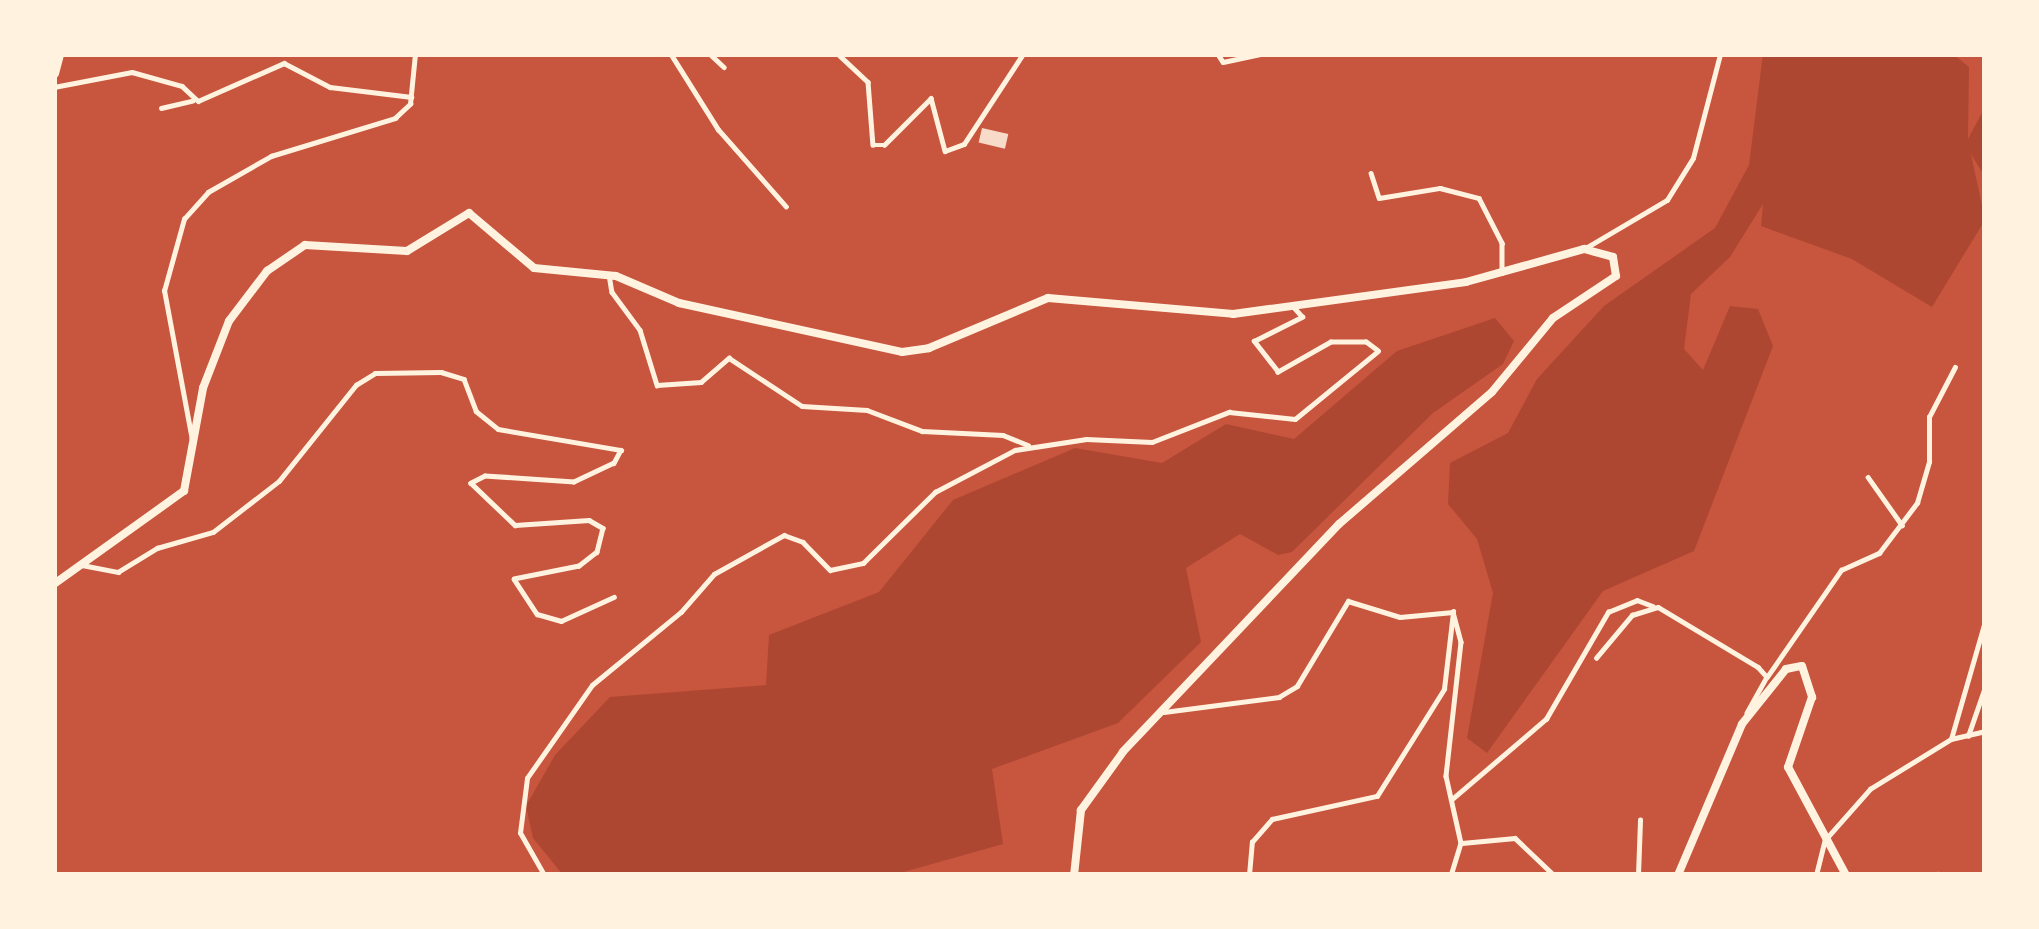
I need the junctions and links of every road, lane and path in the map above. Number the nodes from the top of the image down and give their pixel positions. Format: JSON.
{"nodes":[{"id":1,"x":58,"y":54,"type":"edge"},
{"id":2,"x":415,"y":54,"type":"edge"},
{"id":3,"x":710,"y":54,"type":"edge"},
{"id":4,"x":838,"y":54,"type":"edge"},
{"id":5,"x":1023,"y":54,"type":"edge"},
{"id":6,"x":1218,"y":54,"type":"edge"},
{"id":7,"x":1262,"y":54,"type":"edge"},
{"id":8,"x":1720,"y":54,"type":"edge"},
{"id":9,"x":674,"y":55,"type":"edge"},
{"id":10,"x":724,"y":67,"type":"dead end"},
{"id":11,"x":54,"y":73,"type":"edge"},
{"id":12,"x":54,"y":87,"type":"edge"},
{"id":13,"x":411,"y":97,"type":"junction"},
{"id":14,"x":193,"y":101,"type":"junction"},
{"id":15,"x":160,"y":109,"type":"dead end"},
{"id":16,"x":1371,"y":173,"type":"dead end"},
{"id":17,"x":786,"y":206,"type":"dead end"},
{"id":18,"x":1584,"y":249,"type":"junction"},
{"id":19,"x":1502,"y":273,"type":"junction"},
{"id":20,"x":609,"y":274,"type":"junction"},
{"id":21,"x":1288,"y":308,"type":"junction"},
{"id":22,"x":1955,"y":368,"type":"dead end"},
{"id":23,"x":1030,"y":447,"type":"junction"},
{"id":24,"x":194,"y":452,"type":"junction"},
{"id":25,"x":1868,"y":477,"type":"dead end"},
{"id":26,"x":1902,"y":525,"type":"junction"},
{"id":27,"x":82,"y":565,"type":"junction"},
{"id":28,"x":54,"y":584,"type":"edge"},
{"id":29,"x":614,"y":597,"type":"dead end"},
{"id":30,"x":1653,"y":606,"type":"junction"},
{"id":31,"x":1453,"y":612,"type":"junction"},
{"id":32,"x":1985,"y":621,"type":"edge"},
{"id":33,"x":1596,"y":658,"type":"dead end"},
{"id":34,"x":1767,"y":677,"type":"junction"},
{"id":35,"x":1985,"y":687,"type":"edge"},
{"id":36,"x":1161,"y":712,"type":"junction"},
{"id":37,"x":1742,"y":724,"type":"junction"},
{"id":38,"x":1985,"y":731,"type":"edge"},
{"id":39,"x":1968,"y":736,"type":"junction"},
{"id":40,"x":1951,"y":740,"type":"junction"},
{"id":41,"x":1451,"y":800,"type":"junction"},
{"id":42,"x":1640,"y":820,"type":"dead end"},
{"id":43,"x":1825,"y":840,"type":"junction"},
{"id":44,"x":1461,"y":843,"type":"junction"},
{"id":45,"x":544,"y":875,"type":"edge"},
{"id":46,"x":1074,"y":875,"type":"edge"},
{"id":47,"x":1249,"y":875,"type":"edge"},
{"id":48,"x":1451,"y":875,"type":"edge"},
{"id":49,"x":1554,"y":875,"type":"edge"},
{"id":50,"x":1638,"y":875,"type":"edge"},
{"id":51,"x":1678,"y":875,"type":"edge"},
{"id":52,"x":1816,"y":875,"type":"edge"},
{"id":53,"x":1846,"y":875,"type":"edge"}],
"edges":[{"from":1,"to":11,"type":"highway"},
{"from":2,"to":13,"type":"street"},
{"from":3,"to":10,"type":"street"},
{"from":4,"to":5,"type":"street"},
{"from":6,"to":7,"type":"street"},
{"from":8,"to":18,"type":"street"},
{"from":9,"to":17,"type":"street"},
{"from":12,"to":14,"type":"street"},
{"from":13,"to":14,"type":"street"},
{"from":13,"to":24,"type":"street"},
{"from":14,"to":15,"type":"street"},
{"from":16,"to":19,"type":"street"},
{"from":18,"to":19,"type":"main road"},
{"from":18,"to":36,"type":"main road"},
{"from":19,"to":21,"type":"main road"},
{"from":20,"to":21,"type":"main road"},
{"from":20,"to":23,"type":"street"},
{"from":20,"to":24,"type":"main road"},
{"from":21,"to":23,"type":"street"},
{"from":22,"to":26,"type":"street"},
{"from":23,"to":45,"type":"street"},
{"from":24,"to":27,"type":"main road"},
{"from":25,"to":26,"type":"street"},
{"from":26,"to":34,"type":"street"},
{"from":27,"to":28,"type":"main road"},
{"from":27,"to":29,"type":"street"},
{"from":30,"to":33,"type":"street"},
{"from":30,"to":34,"type":"street"},
{"from":30,"to":41,"type":"street"},
{"from":31,"to":36,"type":"street"},
{"from":31,"to":41,"type":"street"},
{"from":31,"to":47,"type":"street"},
{"from":32,"to":40,"type":"street"},
{"from":34,"to":37,"type":"street"},
{"from":35,"to":39,"type":"street"},
{"from":36,"to":46,"type":"main road"},
{"from":37,"to":43,"type":"main road"},
{"from":37,"to":51,"type":"main road"},
{"from":38,"to":39,"type":"street"},
{"from":39,"to":40,"type":"street"},
{"from":40,"to":43,"type":"street"},
{"from":41,"to":44,"type":"street"},
{"from":42,"to":50,"type":"street"},
{"from":43,"to":52,"type":"street"},
{"from":43,"to":53,"type":"main road"},
{"from":44,"to":48,"type":"street"},
{"from":44,"to":49,"type":"street"}]}
